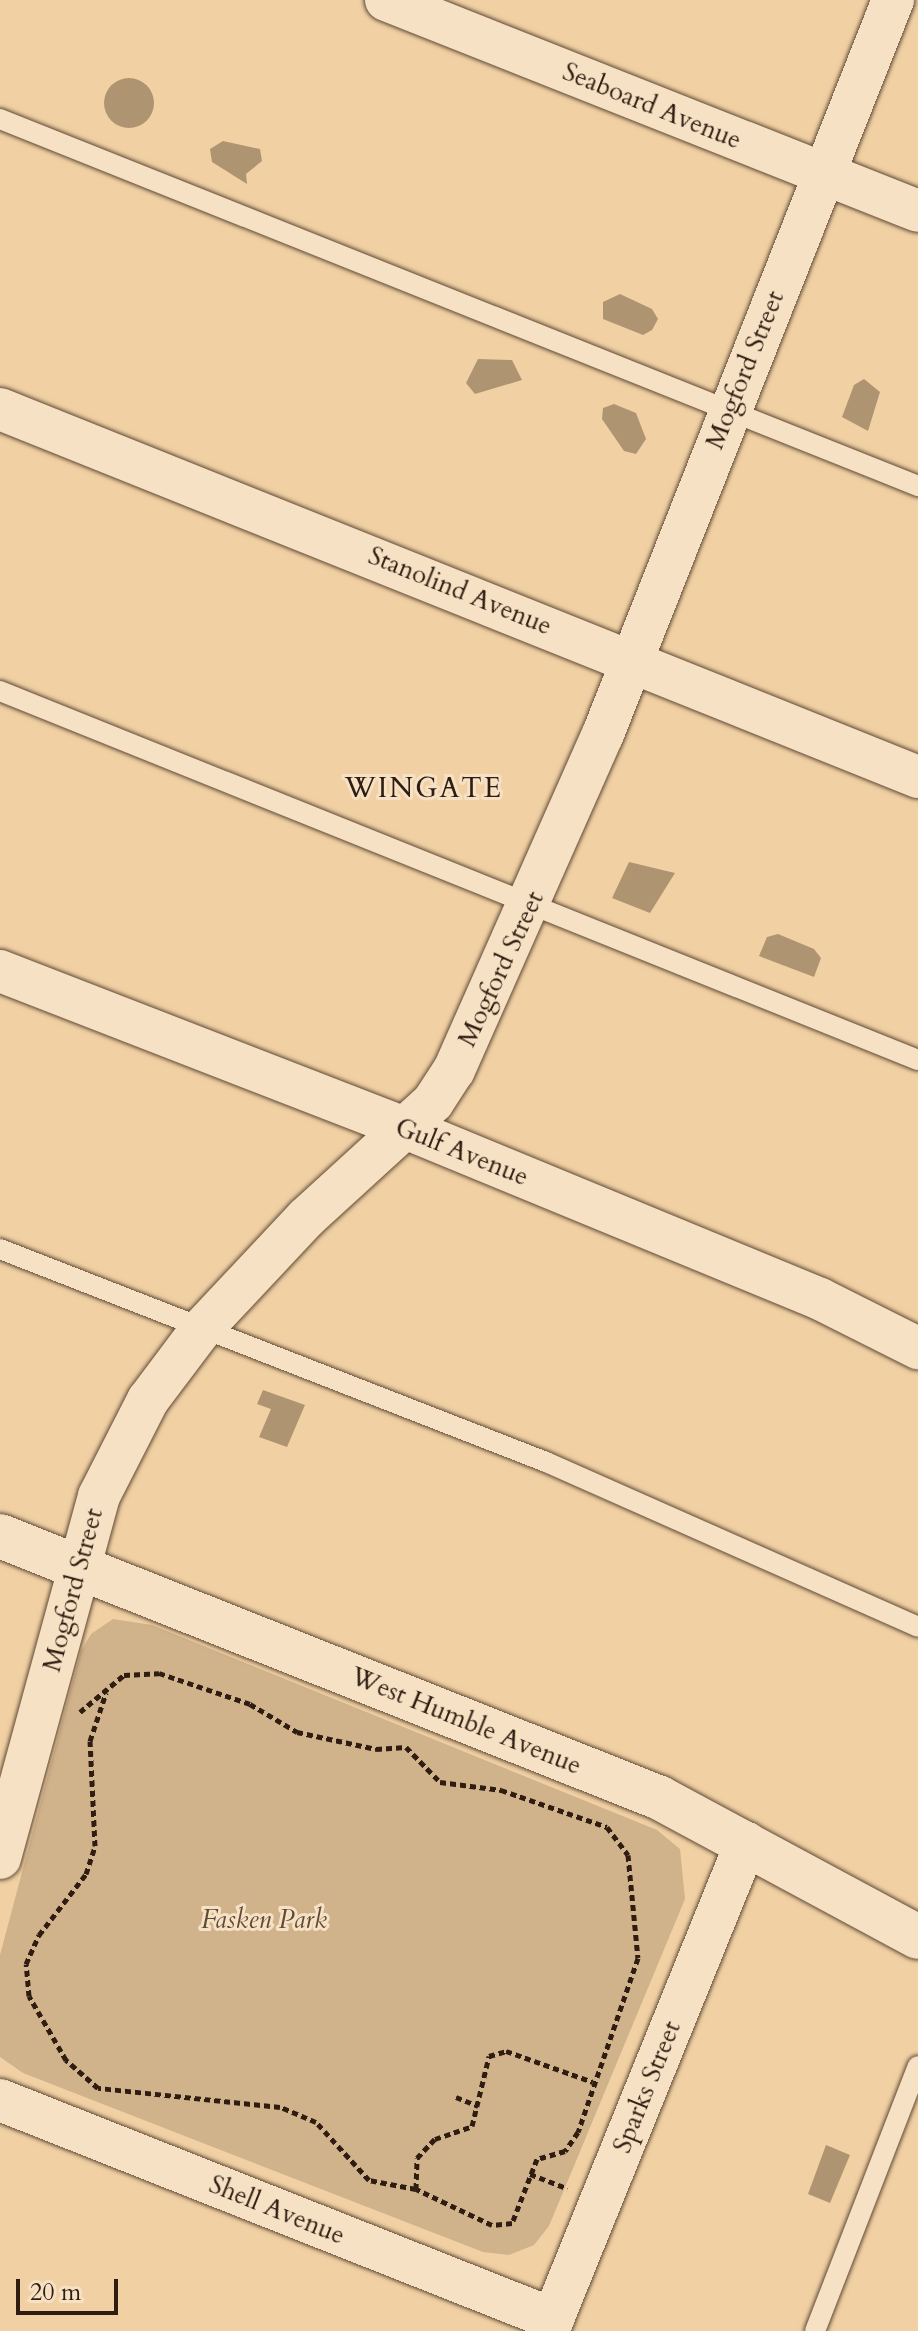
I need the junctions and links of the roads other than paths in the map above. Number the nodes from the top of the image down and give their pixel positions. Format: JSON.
{"nodes":[{"id":1,"x":386,"y":0,"type":"edge"},
{"id":2,"x":893,"y":0,"type":"edge"},
{"id":3,"x":0,"y":119,"type":"edge"},
{"id":4,"x":826,"y":175,"type":"junction"},
{"id":5,"x":918,"y":211,"type":"edge"},
{"id":6,"x":0,"y":409,"type":"edge"},
{"id":7,"x":728,"y":409,"type":"junction"},
{"id":8,"x":918,"y":486,"type":"edge"},
{"id":9,"x":632,"y":659,"type":"junction"},
{"id":10,"x":0,"y":691,"type":"edge"},
{"id":11,"x":918,"y":777,"type":"edge"},
{"id":12,"x":532,"y":903,"type":"junction"},
{"id":13,"x":0,"y":971,"type":"edge"},
{"id":14,"x":918,"y":1060,"type":"edge"},
{"id":15,"x":403,"y":1127,"type":"junction"},
{"id":16,"x":0,"y":1249,"type":"edge"},
{"id":17,"x":199,"y":1332,"type":"junction"},
{"id":18,"x":918,"y":1348,"type":"edge"},
{"id":19,"x":0,"y":1536,"type":"edge"},
{"id":20,"x":74,"y":1566,"type":"junction"},
{"id":21,"x":918,"y":1627,"type":"edge"},
{"id":22,"x":4,"y":1832,"type":"edge"},
{"id":23,"x":746,"y":1843,"type":"junction"},
{"id":24,"x":918,"y":1937,"type":"edge"},
{"id":25,"x":918,"y":2066,"type":"edge"},
{"id":26,"x":0,"y":2100,"type":"edge"},
{"id":27,"x":551,"y":2325,"type":"edge"},
{"id":28,"x":815,"y":2331,"type":"edge"}],
"edges":[{"from":1,"to":4,"type":"street","name":"Seaboard Avenue"},
{"from":2,"to":4,"type":"street","name":"Mogford Street"},
{"from":3,"to":7,"type":"lane"},
{"from":4,"to":5,"type":"street","name":"Seaboard Avenue"},
{"from":4,"to":7,"type":"street","name":"Mogford Street"},
{"from":6,"to":9,"type":"street","name":"Stanolind Avenue"},
{"from":7,"to":8,"type":"lane"},
{"from":7,"to":9,"type":"street","name":"Mogford Street"},
{"from":9,"to":11,"type":"street","name":"Stanolind Avenue"},
{"from":9,"to":12,"type":"street","name":"Mogford Street"},
{"from":10,"to":12,"type":"lane"},
{"from":12,"to":14,"type":"lane"},
{"from":12,"to":15,"type":"street","name":"Mogford Street"},
{"from":13,"to":15,"type":"street","name":"Gulf Avenue"},
{"from":15,"to":17,"type":"street","name":"Mogford Street"},
{"from":15,"to":18,"type":"street","name":"Gulf Avenue"},
{"from":16,"to":17,"type":"lane"},
{"from":17,"to":20,"type":"street","name":"Mogford Street"},
{"from":17,"to":21,"type":"lane"},
{"from":19,"to":20,"type":"street","name":"West Humble Avenue"},
{"from":20,"to":22,"type":"street","name":"Mogford Street"},
{"from":20,"to":23,"type":"street","name":"West Humble Avenue"},
{"from":23,"to":24,"type":"street","name":"West Humble Avenue"},
{"from":23,"to":27,"type":"street","name":"Sparks Street"},
{"from":25,"to":28,"type":"lane"},
{"from":26,"to":27,"type":"street","name":"Shell Avenue"}]}
